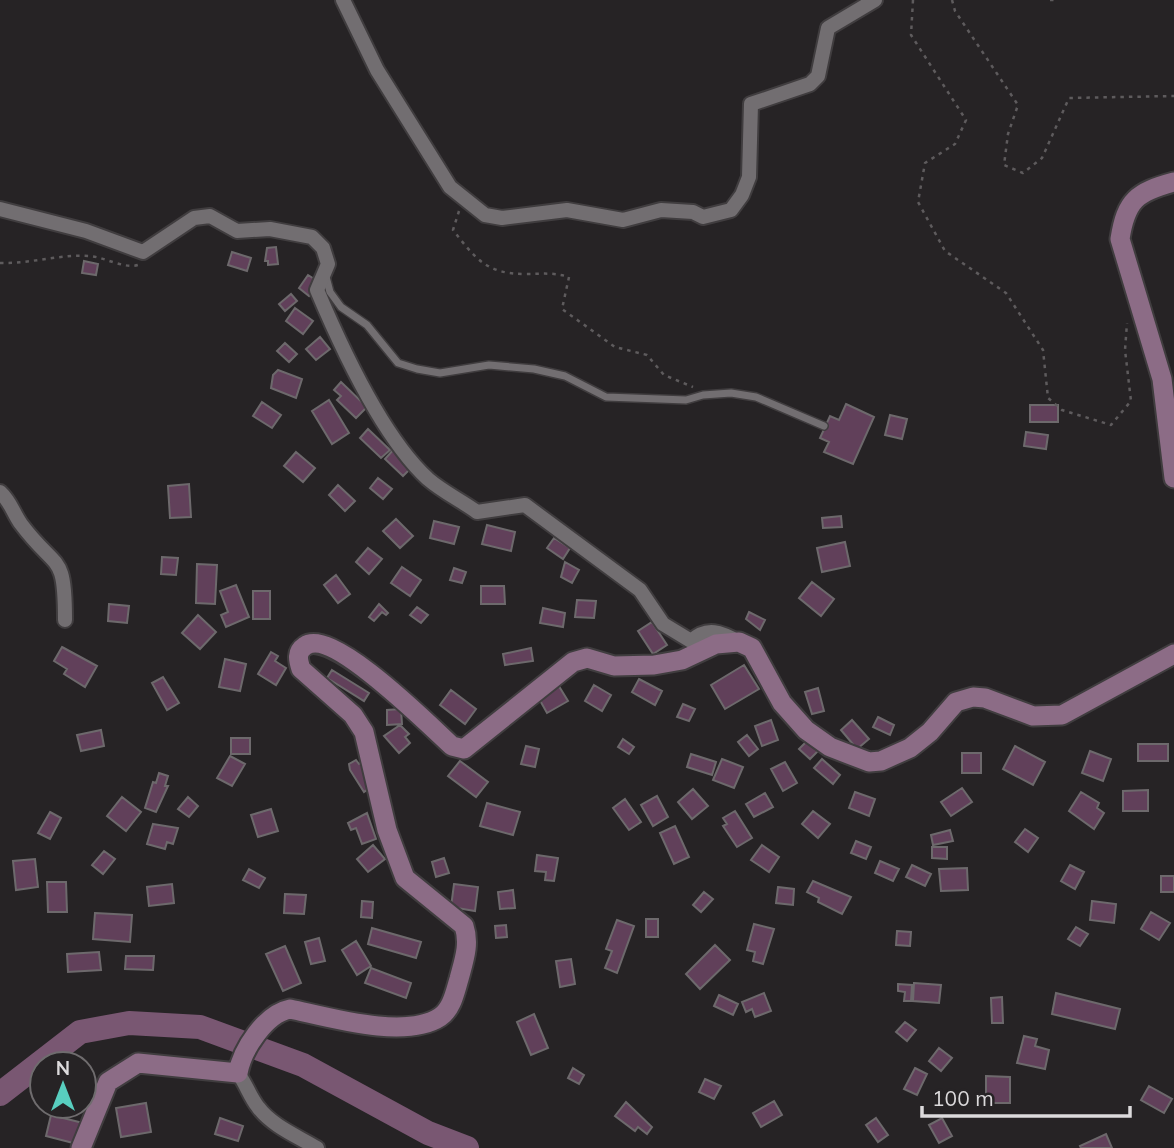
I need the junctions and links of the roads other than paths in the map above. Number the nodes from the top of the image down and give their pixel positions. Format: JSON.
{"nodes":[{"id":1,"x":343,"y":0,"type":"edge"},
{"id":2,"x":875,"y":0,"type":"edge"},
{"id":3,"x":1174,"y":182,"type":"edge"},
{"id":4,"x":0,"y":209,"type":"edge"},
{"id":5,"x":324,"y":269,"type":"junction"},
{"id":6,"x":824,"y":426,"type":"dead end"},
{"id":7,"x":1174,"y":478,"type":"edge"},
{"id":8,"x":0,"y":492,"type":"edge"},
{"id":9,"x":65,"y":620,"type":"dead end"},
{"id":10,"x":739,"y":642,"type":"junction"},
{"id":11,"x":1174,"y":654,"type":"edge"},
{"id":12,"x":240,"y":1065,"type":"junction"},
{"id":13,"x":80,"y":1148,"type":"edge"},
{"id":14,"x":317,"y":1148,"type":"edge"}],
"edges":[{"from":1,"to":2,"type":"street"},
{"from":3,"to":7,"type":"street"},
{"from":4,"to":5,"type":"street"},
{"from":5,"to":6,"type":"lane"},
{"from":5,"to":10,"type":"street"},
{"from":8,"to":9,"type":"street"},
{"from":10,"to":11,"type":"street"},
{"from":10,"to":12,"type":"street"},
{"from":12,"to":13,"type":"street"},
{"from":12,"to":14,"type":"street"}]}
